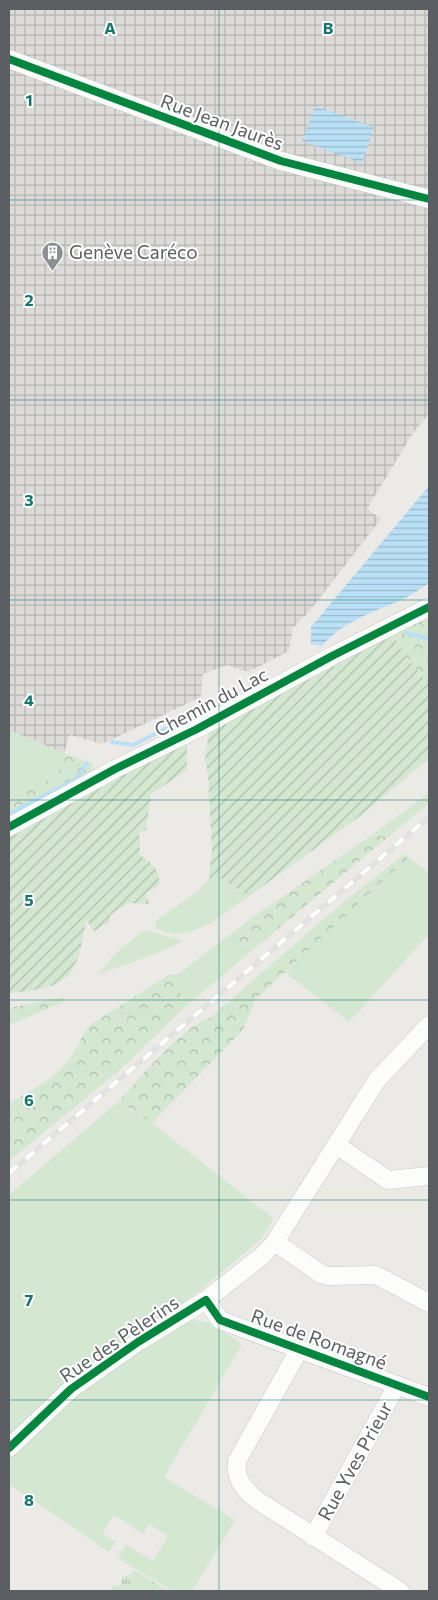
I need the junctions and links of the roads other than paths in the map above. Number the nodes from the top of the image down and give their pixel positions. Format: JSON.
{"nodes":[{"id":1,"x":9,"y":59,"type":"edge"},
{"id":2,"x":429,"y":199,"type":"edge"},
{"id":3,"x":429,"y":607,"type":"edge"},
{"id":4,"x":9,"y":827,"type":"edge"},
{"id":5,"x":429,"y":1026,"type":"edge"},
{"id":6,"x":336,"y":1145,"type":"junction"},
{"id":7,"x":429,"y":1176,"type":"edge"},
{"id":8,"x":275,"y":1242,"type":"junction"},
{"id":9,"x":206,"y":1300,"type":"junction"},
{"id":10,"x":429,"y":1303,"type":"edge"},
{"id":11,"x":299,"y":1350,"type":"junction"},
{"id":12,"x":397,"y":1385,"type":"junction"},
{"id":13,"x":429,"y":1397,"type":"edge"},
{"id":14,"x":9,"y":1448,"type":"edge"},
{"id":15,"x":313,"y":1537,"type":"junction"},
{"id":16,"x":400,"y":1591,"type":"edge"}],
"edges":[{"from":1,"to":2,"type":"street","name":"Rue Jean Jaurès"},
{"from":3,"to":4,"type":"street","name":"Chemin du Lac"},
{"from":5,"to":6,"type":"street","name":"Rue des Pèlerins"},
{"from":6,"to":7,"type":"street"},
{"from":6,"to":8,"type":"street","name":"Rue des Pèlerins"},
{"from":8,"to":9,"type":"street","name":"Rue des Pèlerins"},
{"from":8,"to":10,"type":"street"},
{"from":9,"to":11,"type":"street","name":"Rue de Romagné"},
{"from":9,"to":14,"type":"street","name":"Rue des Pèlerins"},
{"from":11,"to":12,"type":"street","name":"Rue de Romagné"},
{"from":11,"to":15,"type":"street"},
{"from":12,"to":13,"type":"street","name":"Rue de Romagné"},
{"from":12,"to":15,"type":"street","name":"Rue Yves Prieur"},
{"from":15,"to":16,"type":"street"}]}
